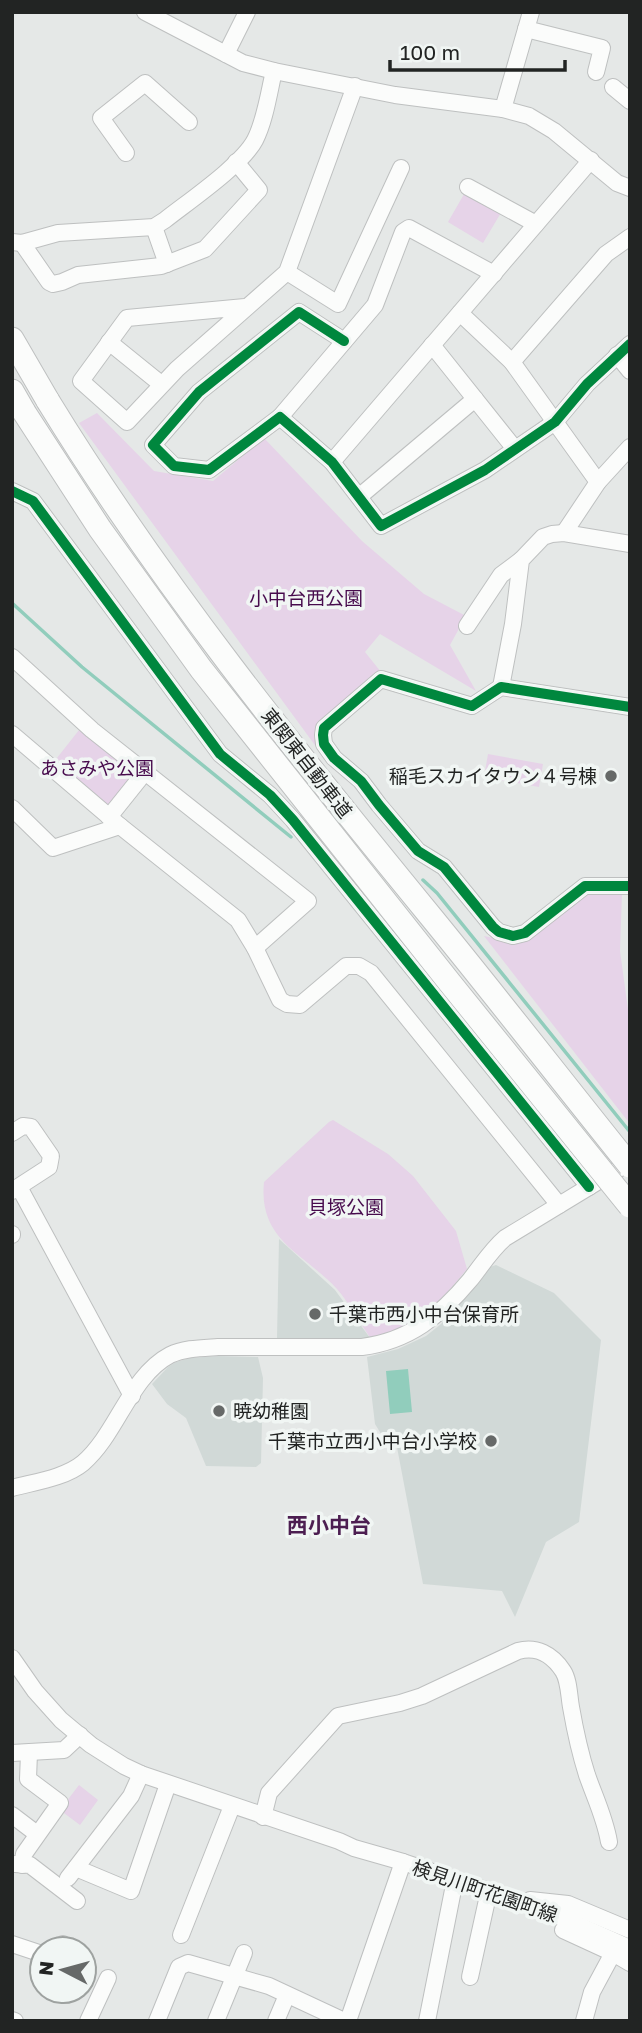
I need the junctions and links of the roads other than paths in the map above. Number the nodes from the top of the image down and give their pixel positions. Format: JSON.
{"nodes":[{"id":1,"x":145,"y":12,"type":"edge"},
{"id":2,"x":247,"y":12,"type":"edge"},
{"id":3,"x":531,"y":12,"type":"edge"},
{"id":4,"x":526,"y":29,"type":"junction"},
{"id":5,"x":226,"y":54,"type":"junction"},
{"id":6,"x":274,"y":71,"type":"junction"},
{"id":7,"x":596,"y":72,"type":"dead end"},
{"id":8,"x":355,"y":86,"type":"junction"},
{"id":9,"x":613,"y":87,"type":"dead end"},
{"id":10,"x":630,"y":101,"type":"edge"},
{"id":11,"x":503,"y":109,"type":"junction"},
{"id":12,"x":189,"y":122,"type":"dead end"},
{"id":13,"x":126,"y":153,"type":"dead end"},
{"id":14,"x":591,"y":160,"type":"junction"},
{"id":15,"x":236,"y":162,"type":"junction"},
{"id":16,"x":401,"y":168,"type":"dead end"},
{"id":17,"x":468,"y":187,"type":"dead end"},
{"id":18,"x":630,"y":188,"type":"edge"},
{"id":19,"x":536,"y":224,"type":"junction"},
{"id":20,"x":154,"y":227,"type":"junction"},
{"id":21,"x":630,"y":237,"type":"edge"},
{"id":22,"x":17,"y":243,"type":"edge"},
{"id":23,"x":167,"y":264,"type":"junction"},
{"id":24,"x":286,"y":272,"type":"junction"},
{"id":25,"x":494,"y":274,"type":"junction"},
{"id":26,"x":245,"y":307,"type":"junction"},
{"id":27,"x":460,"y":313,"type":"junction"},
{"id":28,"x":12,"y":339,"type":"edge"},
{"id":29,"x":344,"y":341,"type":"junction"},
{"id":30,"x":109,"y":342,"type":"junction"},
{"id":31,"x":630,"y":344,"type":"edge"},
{"id":32,"x":432,"y":345,"type":"junction"},
{"id":33,"x":617,"y":355,"type":"junction"},
{"id":34,"x":513,"y":362,"type":"junction"},
{"id":35,"x":630,"y":371,"type":"edge"},
{"id":36,"x":162,"y":384,"type":"junction"},
{"id":37,"x":12,"y":391,"type":"edge"},
{"id":38,"x":475,"y":399,"type":"junction"},
{"id":39,"x":280,"y":417,"type":"junction"},
{"id":40,"x":555,"y":422,"type":"junction"},
{"id":41,"x":630,"y":447,"type":"edge"},
{"id":42,"x":515,"y":449,"type":"junction"},
{"id":43,"x":332,"y":462,"type":"junction"},
{"id":44,"x":598,"y":482,"type":"junction"},
{"id":45,"x":12,"y":491,"type":"edge"},
{"id":46,"x":360,"y":496,"type":"junction"},
{"id":47,"x":564,"y":533,"type":"junction"},
{"id":48,"x":630,"y":544,"type":"edge"},
{"id":49,"x":521,"y":560,"type":"junction"},
{"id":50,"x":467,"y":626,"type":"dead end"},
{"id":51,"x":12,"y":657,"type":"edge"},
{"id":52,"x":501,"y":687,"type":"junction"},
{"id":53,"x":630,"y":707,"type":"edge"},
{"id":54,"x":12,"y":734,"type":"edge"},
{"id":55,"x":145,"y":772,"type":"junction"},
{"id":56,"x":16,"y":818,"type":"edge"},
{"id":57,"x":115,"y":822,"type":"junction"},
{"id":58,"x":630,"y":886,"type":"edge"},
{"id":59,"x":255,"y":948,"type":"junction"},
{"id":60,"x":12,"y":1133,"type":"edge"},
{"id":61,"x":630,"y":1164,"type":"edge"},
{"id":62,"x":589,"y":1187,"type":"junction"},
{"id":63,"x":16,"y":1189,"type":"edge"},
{"id":64,"x":559,"y":1205,"type":"junction"},
{"id":65,"x":630,"y":1206,"type":"edge"},
{"id":66,"x":132,"y":1396,"type":"junction"},
{"id":67,"x":12,"y":1488,"type":"edge"},
{"id":68,"x":12,"y":1658,"type":"edge"},
{"id":69,"x":17,"y":1676,"type":"edge"},
{"id":70,"x":80,"y":1735,"type":"junction"},
{"id":71,"x":12,"y":1753,"type":"edge"},
{"id":72,"x":29,"y":1753,"type":"junction"},
{"id":73,"x":141,"y":1774,"type":"junction"},
{"id":74,"x":168,"y":1784,"type":"junction"},
{"id":75,"x":232,"y":1806,"type":"junction"},
{"id":76,"x":12,"y":1815,"type":"edge"},
{"id":77,"x":263,"y":1817,"type":"junction"},
{"id":78,"x":37,"y":1834,"type":"junction"},
{"id":79,"x":609,"y":1842,"type":"dead end"},
{"id":80,"x":403,"y":1863,"type":"junction"},
{"id":81,"x":17,"y":1864,"type":"edge"},
{"id":82,"x":456,"y":1880,"type":"junction"},
{"id":83,"x":489,"y":1891,"type":"junction"},
{"id":84,"x":514,"y":1899,"type":"junction"},
{"id":85,"x":77,"y":1901,"type":"dead end"},
{"id":86,"x":550,"y":1912,"type":"junction"},
{"id":87,"x":630,"y":1930,"type":"edge"},
{"id":88,"x":181,"y":1935,"type":"dead end"},
{"id":89,"x":630,"y":1948,"type":"edge"},
{"id":90,"x":244,"y":1953,"type":"dead end"},
{"id":91,"x":613,"y":1953,"type":"junction"},
{"id":92,"x":630,"y":1963,"type":"edge"},
{"id":93,"x":234,"y":1977,"type":"junction"},
{"id":94,"x":470,"y":1977,"type":"dead end"},
{"id":95,"x":108,"y":1978,"type":"dead end"},
{"id":96,"x":287,"y":1995,"type":"junction"},
{"id":97,"x":88,"y":2021,"type":"edge"},
{"id":98,"x":157,"y":2021,"type":"edge"},
{"id":99,"x":216,"y":2021,"type":"edge"},
{"id":100,"x":276,"y":2021,"type":"edge"},
{"id":101,"x":346,"y":2021,"type":"edge"},
{"id":102,"x":427,"y":2021,"type":"edge"},
{"id":103,"x":584,"y":2021,"type":"edge"}],
"edges":[{"from":1,"to":5,"type":"street"},
{"from":2,"to":5,"type":"street"},
{"from":3,"to":4,"type":"street"},
{"from":4,"to":7,"type":"street"},
{"from":4,"to":11,"type":"street"},
{"from":5,"to":6,"type":"street"},
{"from":6,"to":8,"type":"street"},
{"from":6,"to":15,"type":"street"},
{"from":8,"to":11,"type":"street"},
{"from":8,"to":24,"type":"street"},
{"from":9,"to":10,"type":"street"},
{"from":11,"to":14,"type":"street"},
{"from":12,"to":13,"type":"street"},
{"from":14,"to":18,"type":"street"},
{"from":14,"to":19,"type":"street"},
{"from":15,"to":20,"type":"street"},
{"from":15,"to":23,"type":"street"},
{"from":16,"to":24,"type":"street"},
{"from":17,"to":19,"type":"street"},
{"from":19,"to":25,"type":"street"},
{"from":20,"to":22,"type":"street"},
{"from":20,"to":23,"type":"street"},
{"from":21,"to":34,"type":"street"},
{"from":22,"to":23,"type":"street"},
{"from":24,"to":26,"type":"street"},
{"from":25,"to":27,"type":"street"},
{"from":25,"to":29,"type":"street"},
{"from":26,"to":30,"type":"street"},
{"from":26,"to":36,"type":"street"},
{"from":27,"to":32,"type":"street"},
{"from":27,"to":34,"type":"street"},
{"from":28,"to":61,"type":"highway","name":"東関東自動車道","bridge":true},
{"from":29,"to":39,"type":"street"},
{"from":29,"to":39,"type":"street"},
{"from":30,"to":36,"type":"street"},
{"from":30,"to":36,"type":"street"},
{"from":31,"to":33,"type":"street"},
{"from":32,"to":38,"type":"street"},
{"from":32,"to":43,"type":"street"},
{"from":33,"to":35,"type":"street"},
{"from":33,"to":40,"type":"street"},
{"from":34,"to":40,"type":"street"},
{"from":37,"to":65,"type":"highway","name":"東関東自動車道","bridge":true},
{"from":38,"to":42,"type":"street"},
{"from":38,"to":46,"type":"street"},
{"from":39,"to":43,"type":"street"},
{"from":40,"to":42,"type":"street"},
{"from":40,"to":44,"type":"street"},
{"from":41,"to":44,"type":"street"},
{"from":42,"to":46,"type":"street"},
{"from":43,"to":46,"type":"street"},
{"from":44,"to":47,"type":"street"},
{"from":45,"to":62,"type":"street"},
{"from":47,"to":48,"type":"street"},
{"from":47,"to":49,"type":"street"},
{"from":49,"to":50,"type":"street"},
{"from":49,"to":52,"type":"street"},
{"from":51,"to":55,"type":"street"},
{"from":52,"to":53,"type":"street"},
{"from":52,"to":58,"type":"street"},
{"from":54,"to":57,"type":"street"},
{"from":55,"to":57,"type":"street"},
{"from":55,"to":59,"type":"street"},
{"from":56,"to":57,"type":"street"},
{"from":57,"to":59,"type":"street"},
{"from":59,"to":64,"type":"street"},
{"from":60,"to":63,"type":"street"},
{"from":61,"to":62,"type":"street"},
{"from":62,"to":64,"type":"street"},
{"from":63,"to":66,"type":"street"},
{"from":64,"to":66,"type":"street"},
{"from":66,"to":67,"type":"street"},
{"from":68,"to":69,"type":"street","name":"検見川町花園町線"},
{"from":69,"to":70,"type":"street","name":"検見川町花園町線"},
{"from":70,"to":72,"type":"street"},
{"from":70,"to":73,"type":"street","name":"検見川町花園町線"},
{"from":71,"to":72,"type":"street"},
{"from":72,"to":78,"type":"street"},
{"from":73,"to":74,"type":"street","name":"検見川町花園町線"},
{"from":73,"to":74,"type":"street"},
{"from":74,"to":75,"type":"street","name":"検見川町花園町線"},
{"from":75,"to":77,"type":"street","name":"検見川町花園町線"},
{"from":75,"to":88,"type":"street"},
{"from":76,"to":78,"type":"street"},
{"from":77,"to":79,"type":"street"},
{"from":77,"to":80,"type":"street","name":"検見川町花園町線"},
{"from":78,"to":81,"type":"street"},
{"from":80,"to":82,"type":"street","name":"検見川町花園町線"},
{"from":80,"to":101,"type":"street"},
{"from":81,"to":85,"type":"street"},
{"from":82,"to":83,"type":"street","name":"検見川町花園町線"},
{"from":82,"to":102,"type":"street"},
{"from":83,"to":84,"type":"street","name":"検見川町花園町線"},
{"from":83,"to":94,"type":"street"},
{"from":84,"to":86,"type":"street","name":"検見川町花園町線"},
{"from":84,"to":87,"type":"street"},
{"from":86,"to":89,"type":"street","name":"検見川町花園町線"},
{"from":86,"to":91,"type":"street"},
{"from":90,"to":93,"type":"street"},
{"from":91,"to":92,"type":"street"},
{"from":91,"to":103,"type":"street"},
{"from":93,"to":96,"type":"street"},
{"from":93,"to":98,"type":"street"},
{"from":93,"to":99,"type":"street"},
{"from":95,"to":97,"type":"street"},
{"from":96,"to":100,"type":"street"},
{"from":96,"to":101,"type":"street"}]}
